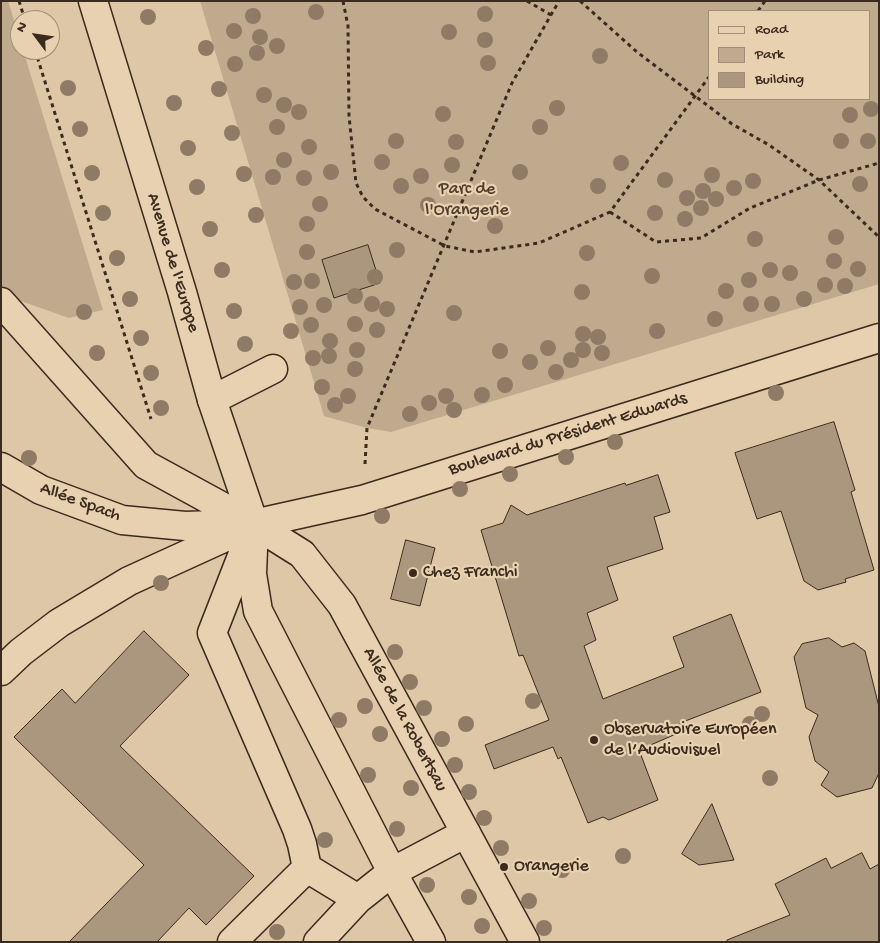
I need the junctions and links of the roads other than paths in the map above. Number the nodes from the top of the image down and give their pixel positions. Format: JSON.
{"nodes":[{"id":1,"x":93,"y":1,"type":"edge"},
{"id":2,"x":7,"y":316,"type":"edge"},
{"id":3,"x":879,"y":338,"type":"edge"},
{"id":4,"x":273,"y":369,"type":"dead end"},
{"id":5,"x":212,"y":400,"type":"junction"},
{"id":6,"x":1,"y":468,"type":"edge"},
{"id":7,"x":254,"y":524,"type":"junction"},
{"id":8,"x":1,"y":671,"type":"edge"},
{"id":9,"x":466,"y":833,"type":"junction"},
{"id":10,"x":307,"y":868,"type":"junction"},
{"id":11,"x":392,"y":872,"type":"junction"},
{"id":12,"x":358,"y":899,"type":"junction"},
{"id":13,"x":232,"y":942,"type":"edge"},
{"id":14,"x":318,"y":942,"type":"edge"},
{"id":15,"x":431,"y":942,"type":"edge"},
{"id":16,"x":525,"y":942,"type":"edge"}],
"edges":[{"from":1,"to":5,"type":"street","name":"Avenue de l'Europe"},
{"from":2,"to":7,"type":"street","name":"Allée de la Robertsau"},
{"from":3,"to":7,"type":"street","name":"Boulevard du Président Edwards"},
{"from":4,"to":5,"type":"street"},
{"from":5,"to":7,"type":"street","name":"Avenue de l'Europe"},
{"from":6,"to":7,"type":"street","name":"Allée Spach"},
{"from":7,"to":8,"type":"street"},
{"from":7,"to":9,"type":"street","name":"Allée de la Robertsau"},
{"from":7,"to":10,"type":"street"},
{"from":7,"to":11,"type":"street"},
{"from":9,"to":11,"type":"street"},
{"from":9,"to":16,"type":"street","name":"Allée de la Robertsau"},
{"from":10,"to":12,"type":"street"},
{"from":10,"to":13,"type":"street"},
{"from":11,"to":12,"type":"street"},
{"from":11,"to":15,"type":"street"},
{"from":12,"to":14,"type":"street"}]}
